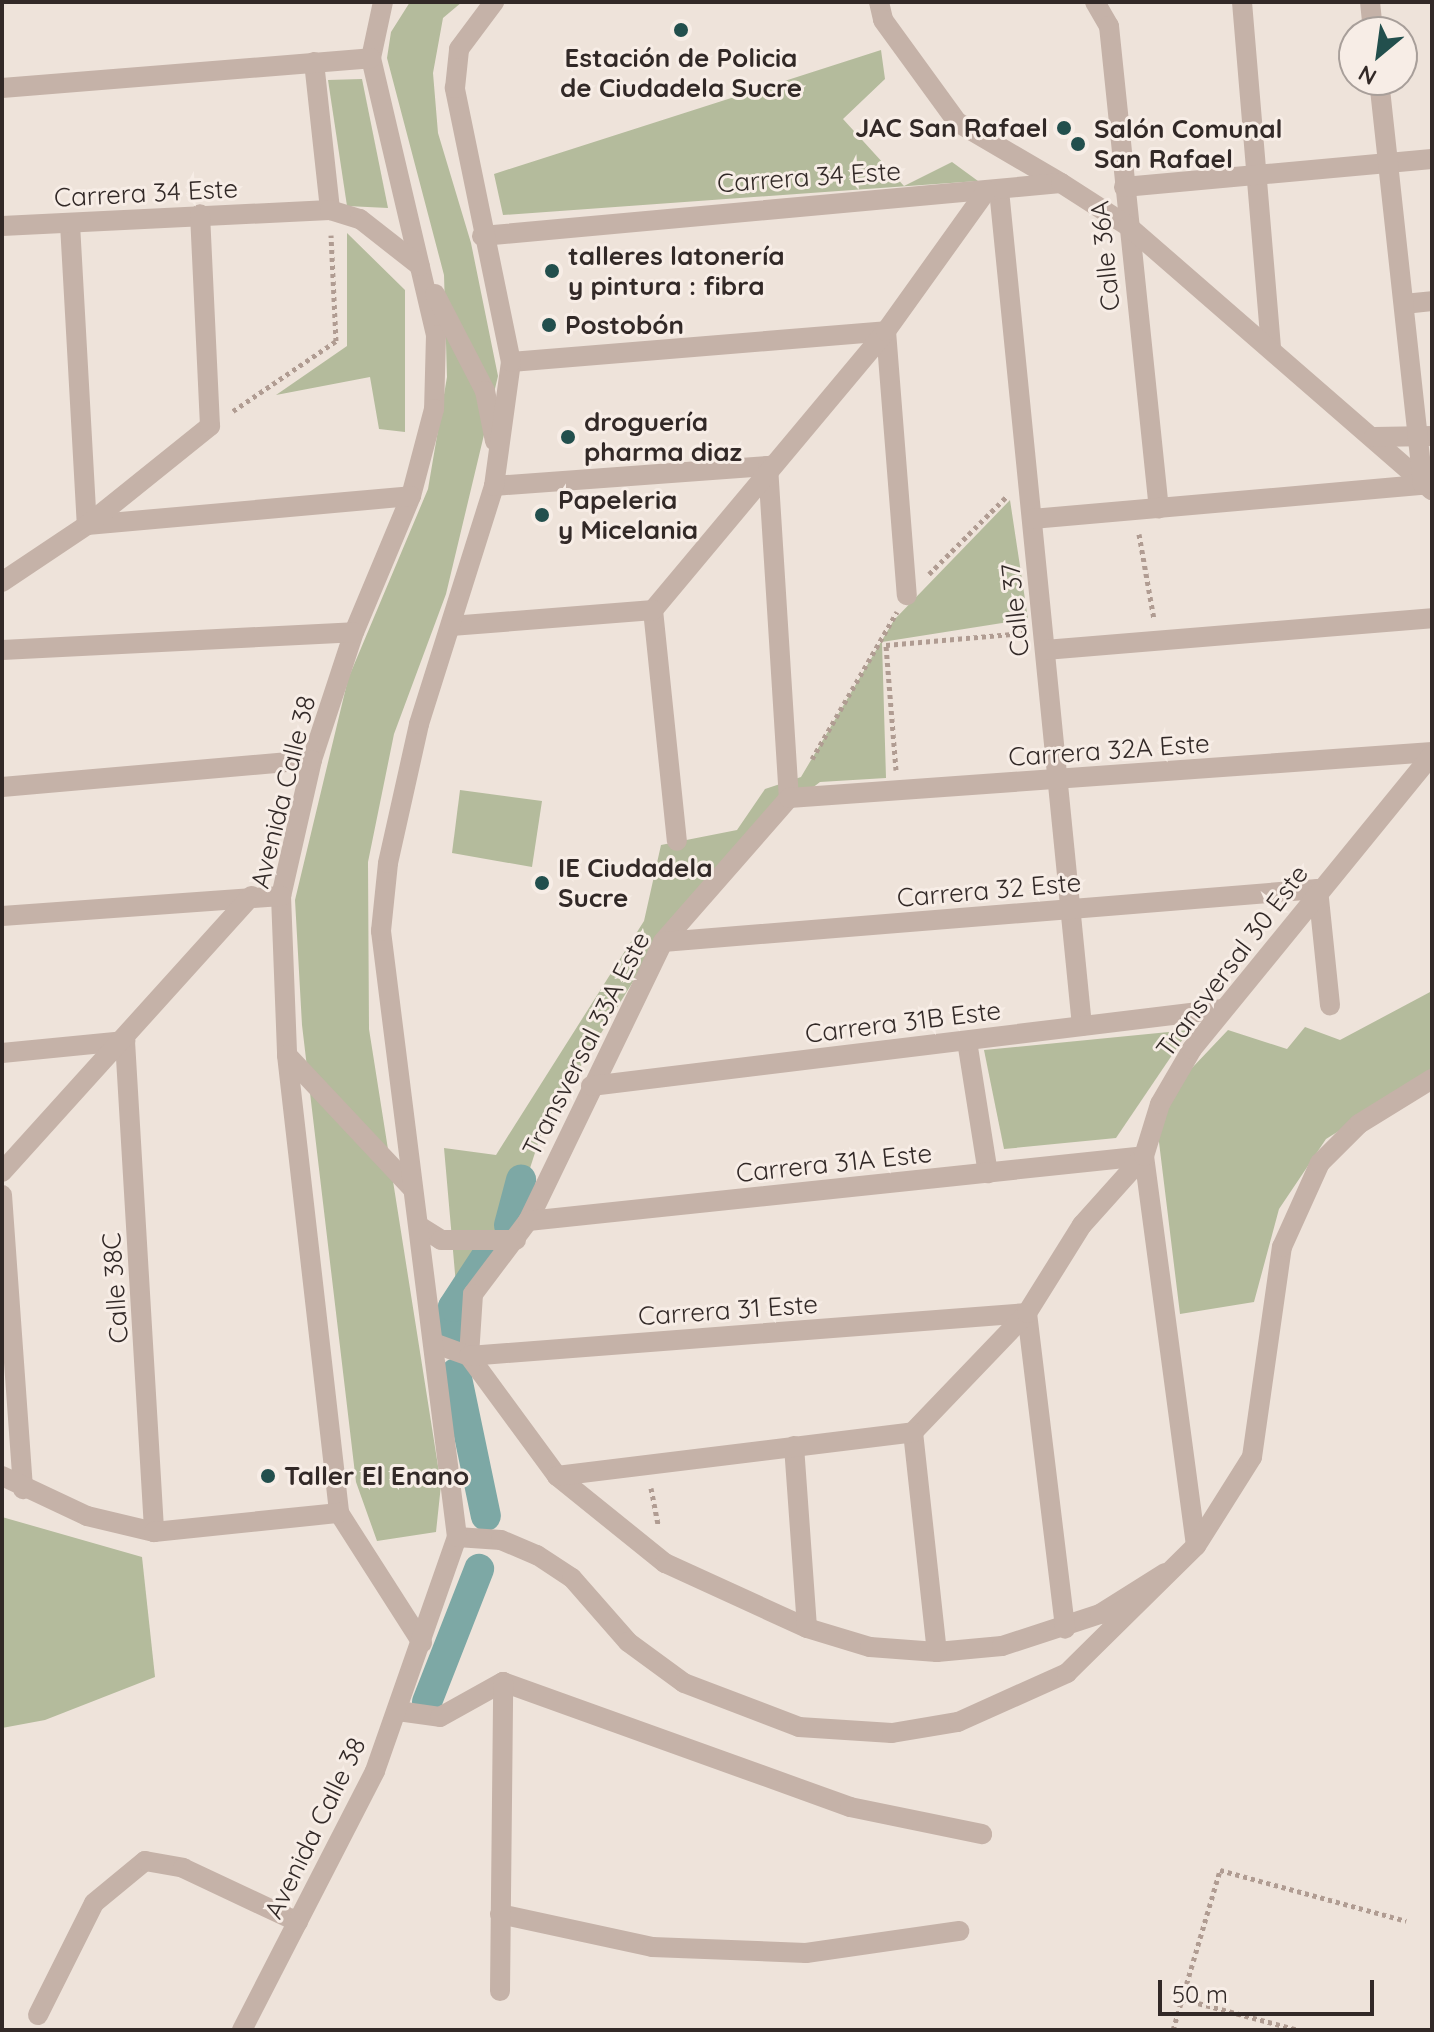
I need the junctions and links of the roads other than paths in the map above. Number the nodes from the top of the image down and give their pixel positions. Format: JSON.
{"nodes":[{"id":1,"x":383,"y":2,"type":"edge"},
{"id":2,"x":494,"y":2,"type":"edge"},
{"id":3,"x":879,"y":2,"type":"edge"},
{"id":4,"x":1095,"y":2,"type":"edge"},
{"id":5,"x":1242,"y":2,"type":"edge"},
{"id":6,"x":371,"y":58,"type":"junction"},
{"id":7,"x":314,"y":62,"type":"junction"},
{"id":8,"x":2,"y":88,"type":"edge"},
{"id":9,"x":1381,"y":96,"type":"edge"},
{"id":10,"x":1432,"y":159,"type":"edge"},
{"id":11,"x":1388,"y":162,"type":"junction"},
{"id":12,"x":1256,"y":172,"type":"junction"},
{"id":13,"x":1061,"y":183,"type":"junction"},
{"id":14,"x":1124,"y":187,"type":"junction"},
{"id":15,"x":993,"y":190,"type":"junction"},
{"id":16,"x":330,"y":210,"type":"junction"},
{"id":17,"x":200,"y":214,"type":"junction"},
{"id":18,"x":70,"y":224,"type":"junction"},
{"id":19,"x":2,"y":226,"type":"edge"},
{"id":20,"x":1128,"y":226,"type":"junction"},
{"id":21,"x":482,"y":236,"type":"junction"},
{"id":22,"x":420,"y":264,"type":"junction"},
{"id":23,"x":1432,"y":301,"type":"edge"},
{"id":24,"x":1404,"y":304,"type":"junction"},
{"id":25,"x":886,"y":331,"type":"junction"},
{"id":26,"x":1271,"y":349,"type":"junction"},
{"id":27,"x":511,"y":362,"type":"junction"},
{"id":28,"x":1374,"y":437,"type":"junction"},
{"id":29,"x":1425,"y":437,"type":"edge"},
{"id":30,"x":499,"y":458,"type":"junction"},
{"id":31,"x":768,"y":466,"type":"junction"},
{"id":32,"x":494,"y":486,"type":"junction"},
{"id":33,"x":1428,"y":487,"type":"edge"},
{"id":34,"x":411,"y":496,"type":"junction"},
{"id":35,"x":1159,"y":508,"type":"junction"},
{"id":36,"x":1032,"y":519,"type":"junction"},
{"id":37,"x":87,"y":525,"type":"junction"},
{"id":38,"x":2,"y":582,"type":"edge"},
{"id":39,"x":907,"y":595,"type":"road end"},
{"id":40,"x":653,"y":610,"type":"junction"},
{"id":41,"x":1432,"y":618,"type":"edge"},
{"id":42,"x":451,"y":626,"type":"junction"},
{"id":43,"x":354,"y":632,"type":"junction"},
{"id":44,"x":1044,"y":641,"type":"junction"},
{"id":45,"x":2,"y":650,"type":"edge"},
{"id":46,"x":1432,"y":754,"type":"edge"},
{"id":47,"x":312,"y":760,"type":"junction"},
{"id":48,"x":1058,"y":779,"type":"junction"},
{"id":49,"x":2,"y":787,"type":"edge"},
{"id":50,"x":789,"y":798,"type":"junction"},
{"id":51,"x":677,"y":841,"type":"dead end"},
{"id":52,"x":1318,"y":889,"type":"junction"},
{"id":53,"x":251,"y":896,"type":"junction"},
{"id":54,"x":281,"y":896,"type":"junction"},
{"id":55,"x":1071,"y":909,"type":"junction"},
{"id":56,"x":2,"y":916,"type":"edge"},
{"id":57,"x":663,"y":942,"type":"junction"},
{"id":58,"x":1330,"y":1005,"type":"dead end"},
{"id":59,"x":1223,"y":1009,"type":"junction"},
{"id":60,"x":1082,"y":1026,"type":"junction"},
{"id":61,"x":125,"y":1041,"type":"junction"},
{"id":62,"x":967,"y":1041,"type":"junction"},
{"id":63,"x":2,"y":1053,"type":"edge"},
{"id":64,"x":287,"y":1055,"type":"junction"},
{"id":65,"x":1432,"y":1079,"type":"edge"},
{"id":66,"x":591,"y":1086,"type":"junction"},
{"id":67,"x":1144,"y":1156,"type":"junction"},
{"id":68,"x":2,"y":1172,"type":"edge"},
{"id":69,"x":988,"y":1173,"type":"junction"},
{"id":70,"x":413,"y":1189,"type":"junction"},
{"id":71,"x":2,"y":1195,"type":"edge"},
{"id":72,"x":528,"y":1221,"type":"junction"},
{"id":73,"x":419,"y":1226,"type":"junction"},
{"id":74,"x":516,"y":1240,"type":"junction"},
{"id":75,"x":1027,"y":1313,"type":"junction"},
{"id":76,"x":436,"y":1344,"type":"junction"},
{"id":77,"x":469,"y":1356,"type":"junction"},
{"id":78,"x":913,"y":1432,"type":"junction"},
{"id":79,"x":794,"y":1446,"type":"junction"},
{"id":80,"x":2,"y":1476,"type":"edge"},
{"id":81,"x":557,"y":1476,"type":"junction"},
{"id":82,"x":23,"y":1489,"type":"junction"},
{"id":83,"x":339,"y":1513,"type":"junction"},
{"id":84,"x":154,"y":1532,"type":"junction"},
{"id":85,"x":457,"y":1537,"type":"junction"},
{"id":86,"x":1196,"y":1546,"type":"junction"},
{"id":87,"x":1165,"y":1573,"type":"junction"},
{"id":88,"x":807,"y":1628,"type":"junction"},
{"id":89,"x":1065,"y":1629,"type":"junction"},
{"id":90,"x":422,"y":1643,"type":"junction"},
{"id":91,"x":937,"y":1652,"type":"junction"},
{"id":92,"x":503,"y":1682,"type":"junction"},
{"id":93,"x":398,"y":1711,"type":"junction"},
{"id":94,"x":982,"y":1834,"type":"dead end"},
{"id":95,"x":500,"y":1914,"type":"junction"},
{"id":96,"x":298,"y":1922,"type":"junction"},
{"id":97,"x":959,"y":1931,"type":"dead end"},
{"id":98,"x":500,"y":1991,"type":"dead end"},
{"id":99,"x":38,"y":2015,"type":"dead end"},
{"id":100,"x":242,"y":2030,"type":"edge"}],
"edges":[{"from":1,"to":6,"type":"street","name":"Avenida Calle 38"},
{"from":2,"to":21,"type":"street","name":"Avenida Calle 38"},
{"from":3,"to":13,"type":"street"},
{"from":4,"to":14,"type":"street","name":"Calle 36A"},
{"from":5,"to":12,"type":"street"},
{"from":6,"to":7,"type":"street"},
{"from":6,"to":22,"type":"street","name":"Avenida Calle 38"},
{"from":7,"to":8,"type":"street"},
{"from":7,"to":16,"type":"street"},
{"from":9,"to":11,"type":"street"},
{"from":10,"to":11,"type":"street"},
{"from":11,"to":12,"type":"street"},
{"from":11,"to":24,"type":"street"},
{"from":12,"to":14,"type":"street"},
{"from":12,"to":26,"type":"street"},
{"from":13,"to":15,"type":"street","name":"Carrera 34 Este"},
{"from":13,"to":20,"type":"street"},
{"from":14,"to":20,"type":"street","name":"Calle 36A"},
{"from":15,"to":21,"type":"street","name":"Carrera 34 Este"},
{"from":15,"to":25,"type":"street"},
{"from":15,"to":36,"type":"street","name":"Calle 37"},
{"from":16,"to":17,"type":"street","name":"Carrera 34 Este"},
{"from":16,"to":22,"type":"street","name":"Carrera 34 Este"},
{"from":17,"to":18,"type":"street","name":"Carrera 34 Este"},
{"from":17,"to":37,"type":"street"},
{"from":18,"to":19,"type":"street","name":"Carrera 34 Este"},
{"from":18,"to":37,"type":"street"},
{"from":20,"to":26,"type":"street"},
{"from":20,"to":35,"type":"street","name":"Calle 36A"},
{"from":21,"to":27,"type":"street","name":"Avenida Calle 38"},
{"from":22,"to":30,"type":"street"},
{"from":22,"to":34,"type":"street","name":"Avenida Calle 38"},
{"from":23,"to":24,"type":"street"},
{"from":24,"to":29,"type":"street"},
{"from":25,"to":27,"type":"street"},
{"from":25,"to":31,"type":"street"},
{"from":25,"to":39,"type":"street"},
{"from":26,"to":28,"type":"street"},
{"from":27,"to":30,"type":"street","name":"Avenida Calle 38"},
{"from":28,"to":29,"type":"street"},
{"from":28,"to":33,"type":"street"},
{"from":29,"to":33,"type":"street"},
{"from":30,"to":32,"type":"street","name":"Avenida Calle 38"},
{"from":31,"to":32,"type":"street"},
{"from":31,"to":40,"type":"street"},
{"from":31,"to":50,"type":"street"},
{"from":32,"to":42,"type":"street","name":"Avenida Calle 38"},
{"from":33,"to":35,"type":"street"},
{"from":34,"to":37,"type":"street"},
{"from":34,"to":43,"type":"street","name":"Avenida Calle 38"},
{"from":35,"to":36,"type":"street"},
{"from":36,"to":44,"type":"street","name":"Calle 37"},
{"from":37,"to":38,"type":"street"},
{"from":40,"to":42,"type":"street"},
{"from":40,"to":51,"type":"street"},
{"from":41,"to":44,"type":"street"},
{"from":42,"to":70,"type":"street","name":"Avenida Calle 38"},
{"from":43,"to":45,"type":"street"},
{"from":43,"to":47,"type":"street","name":"Avenida Calle 38"},
{"from":44,"to":48,"type":"street","name":"Calle 37"},
{"from":46,"to":48,"type":"street","name":"Carrera 32A Este"},
{"from":46,"to":52,"type":"street","name":"Transversal 30 Este"},
{"from":47,"to":49,"type":"street"},
{"from":47,"to":54,"type":"street","name":"Avenida Calle 38"},
{"from":48,"to":50,"type":"street","name":"Carrera 32A Este"},
{"from":48,"to":55,"type":"street","name":"Calle 37"},
{"from":50,"to":57,"type":"street","name":"Transversal 33A Este"},
{"from":52,"to":55,"type":"street","name":"Carrera 32 Este"},
{"from":52,"to":58,"type":"street"},
{"from":52,"to":59,"type":"street","name":"Transversal 30 Este"},
{"from":53,"to":54,"type":"street"},
{"from":53,"to":56,"type":"street"},
{"from":53,"to":61,"type":"street"},
{"from":54,"to":64,"type":"street","name":"Avenida Calle 38"},
{"from":55,"to":57,"type":"street","name":"Carrera 32 Este"},
{"from":55,"to":60,"type":"street","name":"Calle 37"},
{"from":57,"to":66,"type":"street","name":"Transversal 33A Este"},
{"from":59,"to":60,"type":"street","name":"Carrera 31B Este"},
{"from":59,"to":67,"type":"street","name":"Transversal 30 Este"},
{"from":60,"to":62,"type":"street","name":"Carrera 31B Este"},
{"from":61,"to":63,"type":"street"},
{"from":61,"to":68,"type":"street"},
{"from":61,"to":84,"type":"street","name":"Calle 38C"},
{"from":62,"to":66,"type":"street","name":"Carrera 31B Este"},
{"from":62,"to":69,"type":"street"},
{"from":64,"to":70,"type":"street"},
{"from":64,"to":83,"type":"street","name":"Avenida Calle 38"},
{"from":65,"to":86,"type":"street"},
{"from":66,"to":72,"type":"street","name":"Transversal 33A Este"},
{"from":67,"to":69,"type":"street","name":"Carrera 31A Este"},
{"from":67,"to":75,"type":"street","name":"Transversal 30 Este"},
{"from":67,"to":86,"type":"street"},
{"from":69,"to":72,"type":"street","name":"Carrera 31A Este"},
{"from":70,"to":73,"type":"street","name":"Avenida Calle 38"},
{"from":71,"to":82,"type":"street"},
{"from":72,"to":74,"type":"street","name":"Transversal 33A Este"},
{"from":73,"to":74,"type":"street"},
{"from":73,"to":76,"type":"street","name":"Avenida Calle 38"},
{"from":74,"to":77,"type":"street","name":"Transversal 33A Este"},
{"from":75,"to":77,"type":"street","name":"Carrera 31 Este"},
{"from":75,"to":78,"type":"street","name":"Transversal 30 Este"},
{"from":75,"to":89,"type":"street"},
{"from":76,"to":77,"type":"street","name":"Carrera 31 Este"},
{"from":76,"to":85,"type":"street","name":"Avenida Calle 38"},
{"from":77,"to":81,"type":"street"},
{"from":78,"to":79,"type":"street"},
{"from":78,"to":91,"type":"street"},
{"from":79,"to":81,"type":"street"},
{"from":79,"to":88,"type":"street"},
{"from":80,"to":82,"type":"street"},
{"from":81,"to":88,"type":"street"},
{"from":82,"to":84,"type":"street"},
{"from":83,"to":84,"type":"street"},
{"from":83,"to":90,"type":"street","name":"Avenida Calle 38"},
{"from":85,"to":87,"type":"street"},
{"from":85,"to":90,"type":"street","name":"Avenida Calle 38"},
{"from":86,"to":87,"type":"street"},
{"from":87,"to":89,"type":"street"},
{"from":88,"to":91,"type":"street"},
{"from":89,"to":91,"type":"street"},
{"from":90,"to":93,"type":"street","name":"Avenida Calle 38"},
{"from":92,"to":93,"type":"street"},
{"from":92,"to":94,"type":"street"},
{"from":92,"to":95,"type":"street"},
{"from":93,"to":96,"type":"street","name":"Avenida Calle 38"},
{"from":95,"to":97,"type":"street"},
{"from":95,"to":98,"type":"street"},
{"from":96,"to":99,"type":"street"},
{"from":96,"to":100,"type":"street","name":"Avenida Calle 38"}]}
